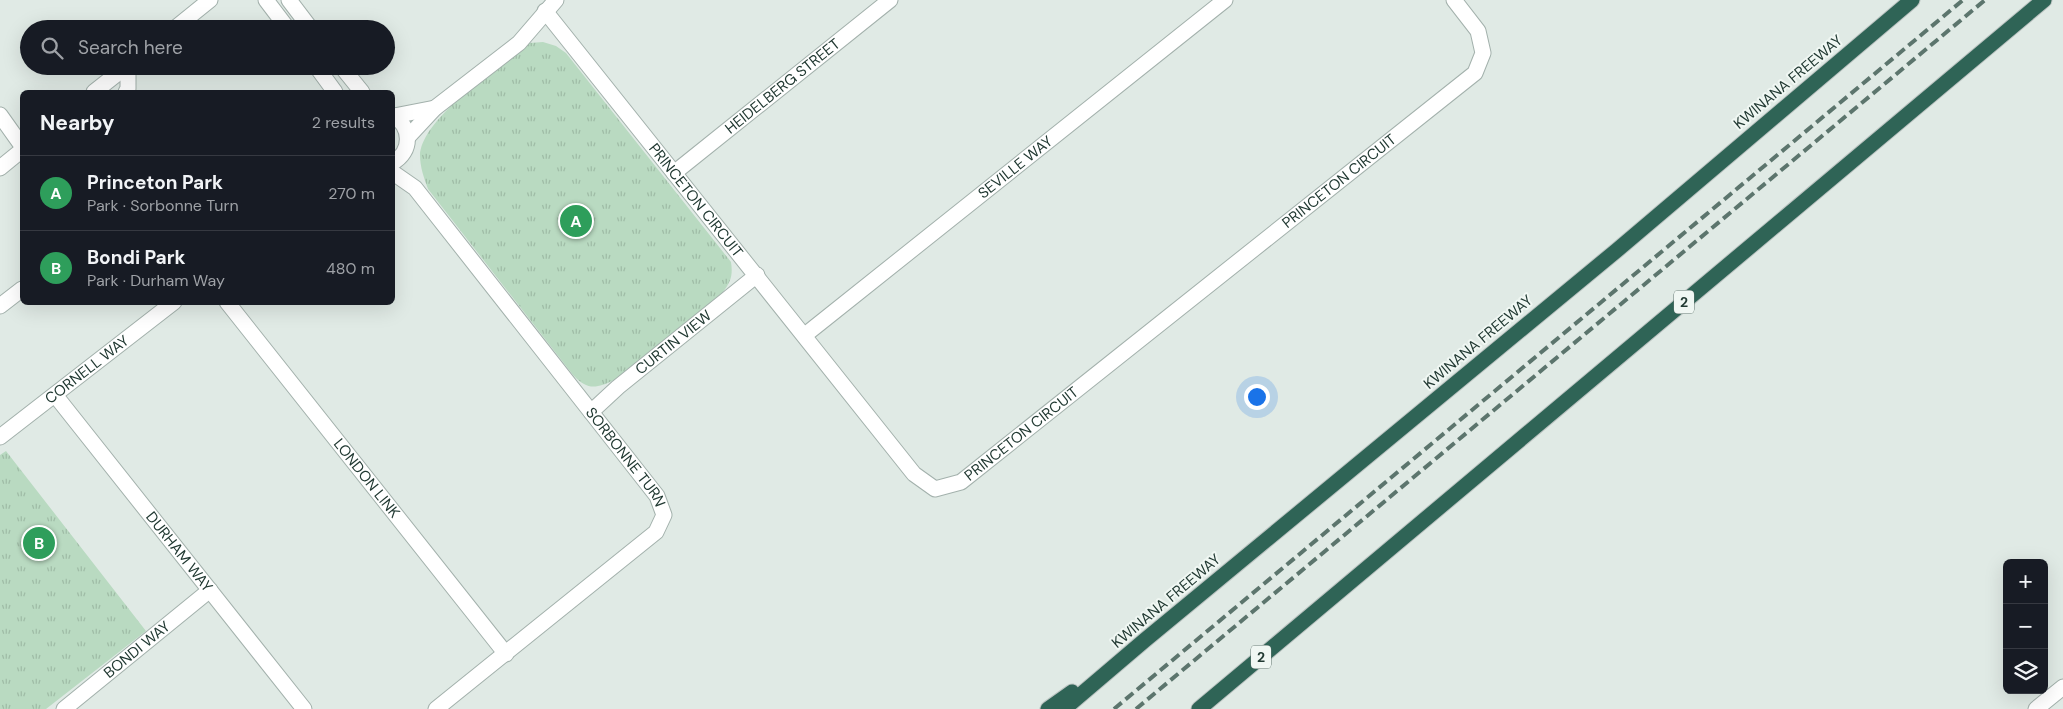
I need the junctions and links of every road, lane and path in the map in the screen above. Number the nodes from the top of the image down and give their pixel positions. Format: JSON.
{"nodes":[{"id":1,"x":210,"y":0,"type":"edge"},
{"id":2,"x":266,"y":0,"type":"edge"},
{"id":3,"x":288,"y":0,"type":"edge"},
{"id":4,"x":556,"y":0,"type":"edge"},
{"id":5,"x":890,"y":0,"type":"edge"},
{"id":6,"x":1225,"y":0,"type":"edge"},
{"id":7,"x":1454,"y":0,"type":"edge"},
{"id":8,"x":1912,"y":0,"type":"edge"},
{"id":9,"x":2044,"y":0,"type":"edge"},
{"id":10,"x":545,"y":11,"type":"junction"},
{"id":11,"x":185,"y":20,"type":"edge"},
{"id":12,"x":281,"y":20,"type":"edge"},
{"id":13,"x":304,"y":20,"type":"edge"},
{"id":14,"x":116,"y":75,"type":"edge"},
{"id":15,"x":128,"y":75,"type":"edge"},
{"id":16,"x":323,"y":75,"type":"edge"},
{"id":17,"x":348,"y":75,"type":"edge"},
{"id":18,"x":97,"y":90,"type":"edge"},
{"id":19,"x":127,"y":90,"type":"edge"},
{"id":20,"x":334,"y":90,"type":"edge"},
{"id":21,"x":360,"y":90,"type":"edge"},
{"id":22,"x":435,"y":108,"type":"junction"},
{"id":23,"x":0,"y":115,"type":"edge"},
{"id":24,"x":395,"y":115,"type":"edge"},
{"id":25,"x":395,"y":117,"type":"edge"},
{"id":26,"x":408,"y":137,"type":"junction"},
{"id":27,"x":20,"y":145,"type":"edge"},
{"id":28,"x":20,"y":150,"type":"edge"},
{"id":29,"x":398,"y":158,"type":"edge"},
{"id":30,"x":0,"y":168,"type":"edge"},
{"id":31,"x":674,"y":172,"type":"junction"},
{"id":32,"x":395,"y":174,"type":"edge"},
{"id":33,"x":415,"y":188,"type":"junction"},
{"id":34,"x":757,"y":275,"type":"junction"},
{"id":35,"x":20,"y":291,"type":"edge"},
{"id":36,"x":170,"y":305,"type":"edge"},
{"id":37,"x":230,"y":305,"type":"edge"},
{"id":38,"x":0,"y":306,"type":"edge"},
{"id":39,"x":805,"y":335,"type":"junction"},
{"id":40,"x":55,"y":395,"type":"junction"},
{"id":41,"x":591,"y":412,"type":"junction"},
{"id":42,"x":0,"y":437,"type":"edge"},
{"id":43,"x":210,"y":590,"type":"junction"},
{"id":44,"x":1145,"y":640,"type":"junction"},
{"id":45,"x":506,"y":654,"type":"junction"},
{"id":46,"x":2063,"y":687,"type":"edge"},
{"id":47,"x":64,"y":709,"type":"edge"},
{"id":48,"x":304,"y":709,"type":"edge"},
{"id":49,"x":436,"y":709,"type":"edge"},
{"id":50,"x":1048,"y":709,"type":"edge"},
{"id":51,"x":1064,"y":709,"type":"edge"},
{"id":52,"x":1199,"y":709,"type":"edge"},
{"id":53,"x":2036,"y":709,"type":"edge"}],
"edges":[{"from":1,"to":11,"type":"street"},
{"from":2,"to":12,"type":"street"},
{"from":3,"to":13,"type":"street"},
{"from":4,"to":10,"type":"street"},
{"from":5,"to":31,"type":"street","name":"HEIDELBERG STREET"},
{"from":6,"to":39,"type":"street","name":"SEVILLE WAY"},
{"from":7,"to":39,"type":"street","name":"PRINCETON CIRCUIT"},
{"from":8,"to":44,"type":"highway","name":"KWINANA FREEWAY"},
{"from":9,"to":52,"type":"highway","number":"2"},
{"from":10,"to":22,"type":"street"},
{"from":10,"to":31,"type":"street","name":"PRINCETON CIRCUIT"},
{"from":14,"to":18,"type":"street"},
{"from":15,"to":19,"type":"street"},
{"from":16,"to":20,"type":"street"},
{"from":17,"to":21,"type":"street"},
{"from":22,"to":24,"type":"street"},
{"from":22,"to":26,"type":"street"},
{"from":23,"to":27,"type":"street"},
{"from":25,"to":26,"type":"street"},
{"from":26,"to":29,"type":"street"},
{"from":28,"to":30,"type":"street"},
{"from":29,"to":33,"type":"street","name":"SORBONNE TURN"},
{"from":31,"to":34,"type":"street","name":"PRINCETON CIRCUIT"},
{"from":32,"to":33,"type":"street","name":"SORBONNE TURN"},
{"from":33,"to":41,"type":"street","name":"SORBONNE TURN"},
{"from":34,"to":39,"type":"street","name":"PRINCETON CIRCUIT"},
{"from":34,"to":41,"type":"street","name":"CURTIN VIEW"},
{"from":35,"to":38,"type":"street"},
{"from":36,"to":40,"type":"street","name":"CORNELL WAY"},
{"from":37,"to":45,"type":"street","name":"LONDON LINK"},
{"from":40,"to":42,"type":"street","name":"CORNELL WAY"},
{"from":40,"to":43,"type":"street","name":"DURHAM WAY"},
{"from":41,"to":45,"type":"street","name":"SORBONNE TURN"},
{"from":43,"to":47,"type":"street","name":"BONDI WAY"},
{"from":43,"to":48,"type":"street","name":"DURHAM WAY"},
{"from":44,"to":50,"type":"highway"},
{"from":44,"to":51,"type":"highway","name":"KWINANA FREEWAY"},
{"from":45,"to":49,"type":"street","name":"SORBONNE TURN"},
{"from":46,"to":53,"type":"street"}]}
